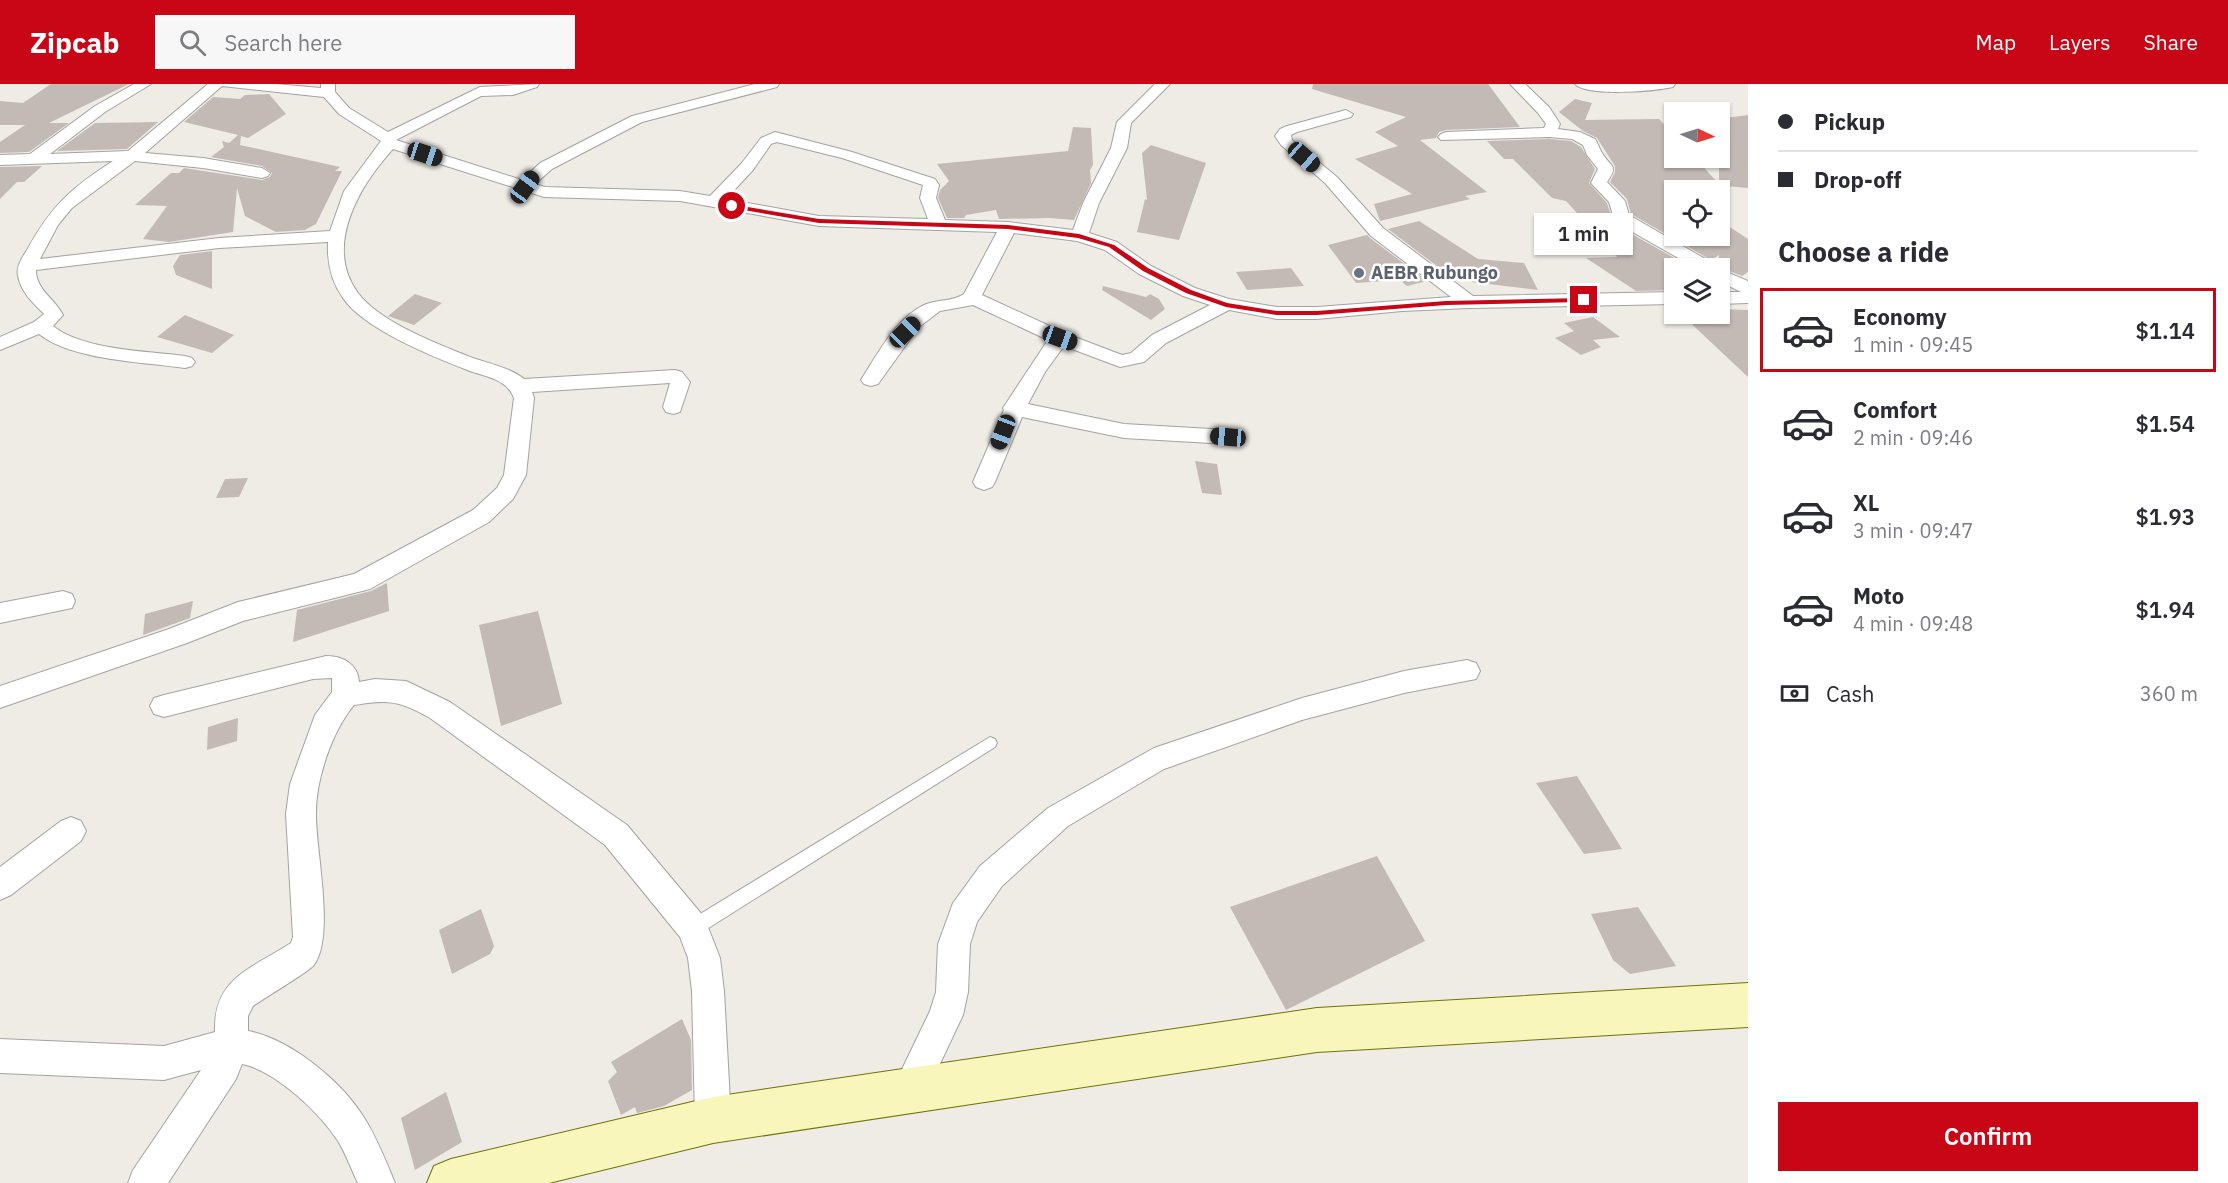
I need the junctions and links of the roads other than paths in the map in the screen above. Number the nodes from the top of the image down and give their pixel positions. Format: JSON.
{"nodes":[{"id":1,"x":144,"y":84,"type":"edge"},
{"id":2,"x":217,"y":84,"type":"edge"},
{"id":3,"x":228,"y":84,"type":"edge"},
{"id":4,"x":531,"y":84,"type":"edge"},
{"id":5,"x":772,"y":84,"type":"edge"},
{"id":6,"x":1163,"y":84,"type":"edge"},
{"id":7,"x":1517,"y":84,"type":"edge"},
{"id":8,"x":1582,"y":84,"type":"edge"},
{"id":9,"x":1667,"y":84,"type":"edge"},
{"id":10,"x":328,"y":88,"type":"edge"},
{"id":11,"x":1346,"y":114,"type":"dead end"},
{"id":12,"x":1549,"y":132,"type":"junction"},
{"id":13,"x":1446,"y":137,"type":"dead end"},
{"id":14,"x":389,"y":140,"type":"junction"},
{"id":15,"x":132,"y":156,"type":"junction"},
{"id":16,"x":35,"y":158,"type":"junction"},
{"id":17,"x":0,"y":160,"type":"edge"},
{"id":18,"x":262,"y":173,"type":"dead end"},
{"id":19,"x":525,"y":187,"type":"junction"},
{"id":20,"x":714,"y":202,"type":"junction"},
{"id":21,"x":939,"y":225,"type":"junction"},
{"id":22,"x":1008,"y":227,"type":"junction"},
{"id":23,"x":338,"y":236,"type":"junction"},
{"id":24,"x":1079,"y":236,"type":"junction"},
{"id":25,"x":1691,"y":258,"type":"edge"},
{"id":26,"x":27,"y":266,"type":"junction"},
{"id":27,"x":1730,"y":279,"type":"edge"},
{"id":28,"x":1748,"y":288,"type":"edge"},
{"id":29,"x":972,"y":297,"type":"junction"},
{"id":30,"x":1748,"y":297,"type":"edge"},
{"id":31,"x":1664,"y":298,"type":"edge"},
{"id":32,"x":1730,"y":298,"type":"edge"},
{"id":33,"x":1469,"y":302,"type":"junction"},
{"id":34,"x":1226,"y":304,"type":"junction"},
{"id":35,"x":41,"y":326,"type":"junction"},
{"id":36,"x":1060,"y":338,"type":"junction"},
{"id":37,"x":0,"y":344,"type":"edge"},
{"id":38,"x":185,"y":362,"type":"dead end"},
{"id":39,"x":871,"y":380,"type":"dead end"},
{"id":40,"x":522,"y":386,"type":"junction"},
{"id":41,"x":673,"y":407,"type":"dead end"},
{"id":42,"x":1013,"y":408,"type":"junction"},
{"id":43,"x":1228,"y":437,"type":"dead end"},
{"id":44,"x":984,"y":482,"type":"dead end"},
{"id":45,"x":63,"y":601,"type":"dead end"},
{"id":46,"x":0,"y":613,"type":"edge"},
{"id":47,"x":1467,"y":672,"type":"dead end"},
{"id":48,"x":346,"y":695,"type":"junction"},
{"id":49,"x":0,"y":697,"type":"edge"},
{"id":50,"x":165,"y":706,"type":"dead end"},
{"id":51,"x":990,"y":743,"type":"dead end"},
{"id":52,"x":71,"y":831,"type":"dead end"},
{"id":53,"x":0,"y":885,"type":"edge"},
{"id":54,"x":693,"y":928,"type":"junction"},
{"id":55,"x":1748,"y":1005,"type":"edge"},
{"id":56,"x":232,"y":1045,"type":"junction"},
{"id":57,"x":0,"y":1056,"type":"edge"},
{"id":58,"x":910,"y":1090,"type":"junction"},
{"id":59,"x":713,"y":1120,"type":"junction"},
{"id":60,"x":146,"y":1183,"type":"edge"},
{"id":61,"x":377,"y":1183,"type":"edge"},
{"id":62,"x":451,"y":1183,"type":"edge"}],
"edges":[{"from":1,"to":16,"type":"street"},
{"from":2,"to":15,"type":"street"},
{"from":3,"to":10,"type":"street"},
{"from":4,"to":14,"type":"street"},
{"from":5,"to":19,"type":"street"},
{"from":6,"to":24,"type":"street"},
{"from":7,"to":12,"type":"street"},
{"from":8,"to":9,"type":"street"},
{"from":10,"to":14,"type":"street"},
{"from":11,"to":33,"type":"street"},
{"from":12,"to":13,"type":"street"},
{"from":12,"to":25,"type":"street"},
{"from":14,"to":19,"type":"street"},
{"from":14,"to":23,"type":"street"},
{"from":15,"to":16,"type":"street"},
{"from":15,"to":18,"type":"street"},
{"from":15,"to":26,"type":"street"},
{"from":16,"to":17,"type":"street"},
{"from":19,"to":20,"type":"street"},
{"from":20,"to":21,"type":"street"},
{"from":20,"to":21,"type":"street"},
{"from":21,"to":22,"type":"street"},
{"from":22,"to":24,"type":"street"},
{"from":22,"to":29,"type":"street"},
{"from":23,"to":26,"type":"street"},
{"from":23,"to":40,"type":"street"},
{"from":24,"to":34,"type":"street"},
{"from":26,"to":35,"type":"street"},
{"from":27,"to":28,"type":"street"},
{"from":29,"to":36,"type":"street"},
{"from":29,"to":39,"type":"street"},
{"from":30,"to":32,"type":"street"},
{"from":31,"to":33,"type":"street"},
{"from":33,"to":34,"type":"street"},
{"from":34,"to":36,"type":"street"},
{"from":35,"to":37,"type":"street"},
{"from":35,"to":38,"type":"street"},
{"from":36,"to":42,"type":"street"},
{"from":40,"to":41,"type":"street"},
{"from":40,"to":49,"type":"street"},
{"from":42,"to":43,"type":"street"},
{"from":42,"to":44,"type":"street"},
{"from":45,"to":46,"type":"street"},
{"from":47,"to":58,"type":"street"},
{"from":48,"to":50,"type":"street"},
{"from":48,"to":54,"type":"street"},
{"from":48,"to":56,"type":"street"},
{"from":51,"to":54,"type":"lane"},
{"from":52,"to":53,"type":"street"},
{"from":54,"to":59,"type":"street"},
{"from":55,"to":58,"type":"street"},
{"from":56,"to":57,"type":"street"},
{"from":56,"to":60,"type":"street"},
{"from":56,"to":61,"type":"street"},
{"from":58,"to":59,"type":"street"},
{"from":59,"to":62,"type":"street"}]}
